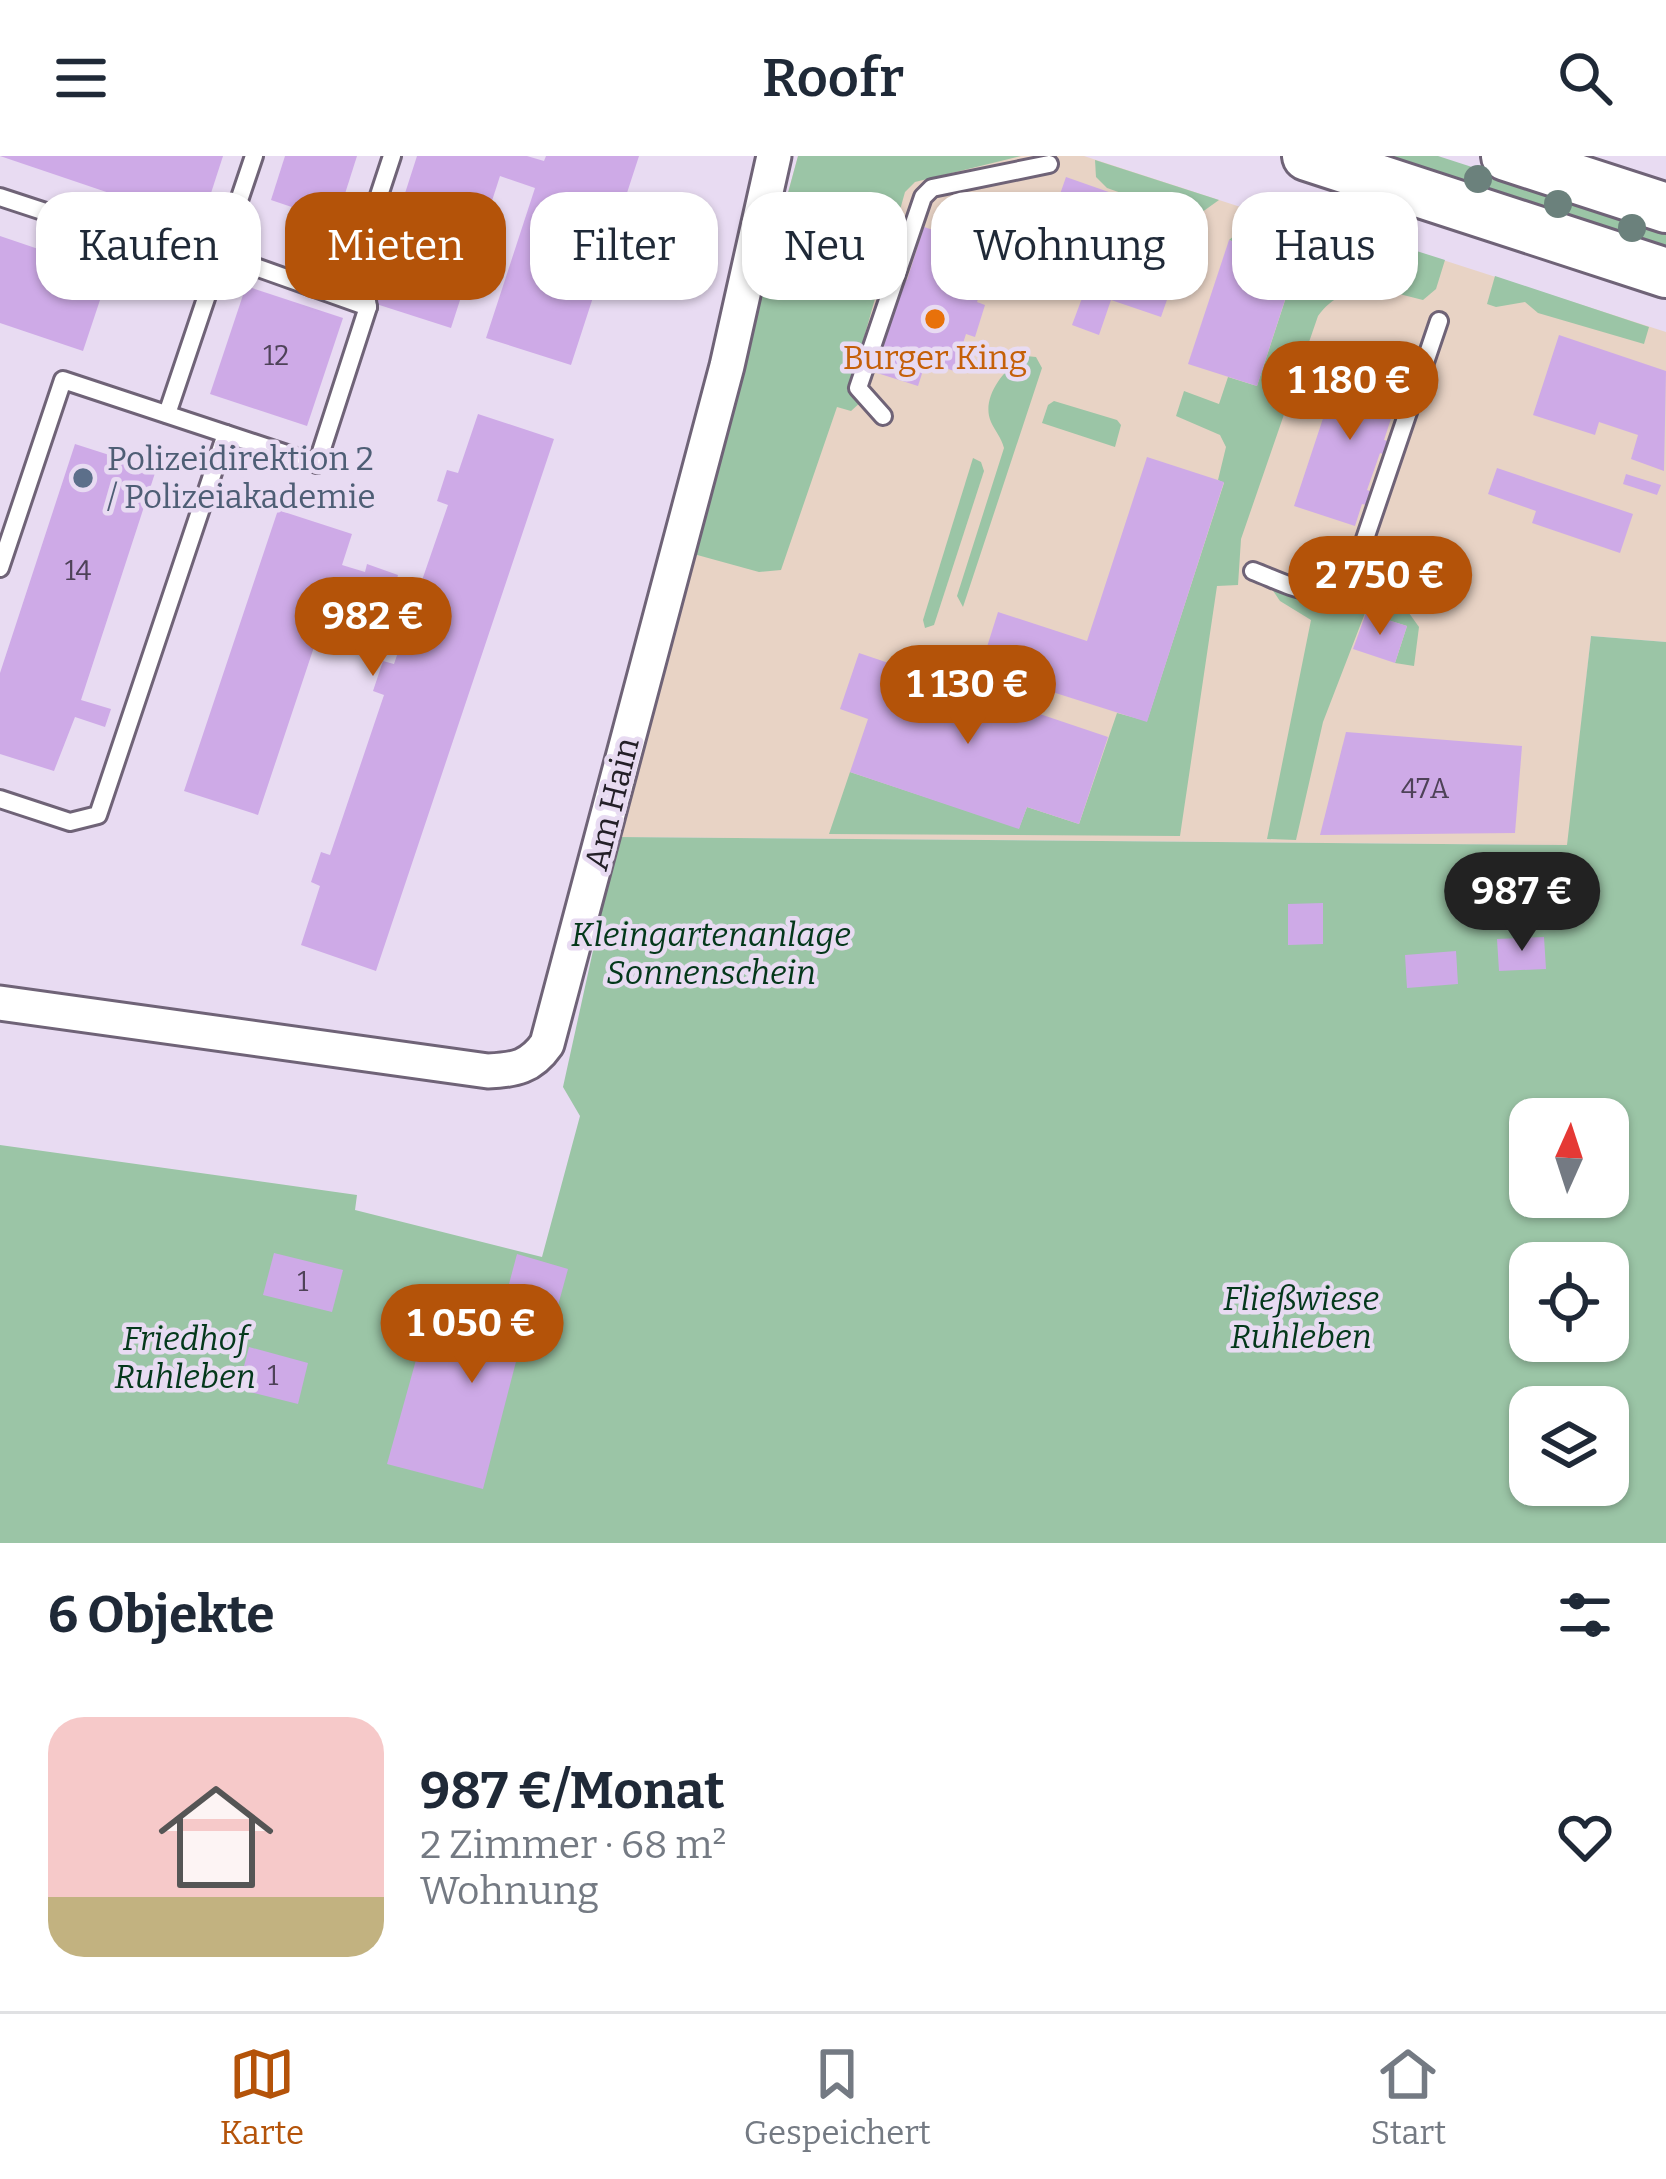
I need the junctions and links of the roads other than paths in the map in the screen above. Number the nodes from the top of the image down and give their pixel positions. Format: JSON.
{"nodes":[{"id":1,"x":254,"y":156,"type":"edge"},
{"id":2,"x":392,"y":156,"type":"edge"},
{"id":3,"x":774,"y":156,"type":"edge"},
{"id":4,"x":1307,"y":156,"type":"edge"},
{"id":5,"x":1506,"y":156,"type":"edge"},
{"id":6,"x":1049,"y":164,"type":"dead end"},
{"id":7,"x":242,"y":192,"type":"edge"},
{"id":8,"x":0,"y":197,"type":"edge"},
{"id":9,"x":36,"y":208,"type":"edge"},
{"id":10,"x":1666,"y":208,"type":"edge"},
{"id":11,"x":1666,"y":273,"type":"edge"},
{"id":12,"x":261,"y":274,"type":"edge"},
{"id":13,"x":206,"y":300,"type":"edge"},
{"id":14,"x":368,"y":307,"type":"junction"},
{"id":15,"x":1438,"y":321,"type":"dead end"},
{"id":16,"x":167,"y":414,"type":"junction"},
{"id":17,"x":883,"y":416,"type":"dead end"},
{"id":18,"x":226,"y":434,"type":"junction"},
{"id":19,"x":0,"y":568,"type":"edge"},
{"id":20,"x":1253,"y":571,"type":"dead end"},
{"id":21,"x":0,"y":799,"type":"edge"},
{"id":22,"x":0,"y":1003,"type":"edge"}],
"edges":[{"from":1,"to":7,"type":"lane"},
{"from":2,"to":14,"type":"lane"},
{"from":3,"to":22,"type":"street","name":"Am Hain"},
{"from":4,"to":11,"type":"main road"},
{"from":5,"to":10,"type":"main road"},
{"from":6,"to":17,"type":"lane"},
{"from":8,"to":9,"type":"lane"},
{"from":12,"to":14,"type":"lane"},
{"from":13,"to":16,"type":"lane"},
{"from":14,"to":18,"type":"lane"},
{"from":15,"to":20,"type":"lane"},
{"from":16,"to":18,"type":"lane"},
{"from":16,"to":19,"type":"lane"},
{"from":18,"to":21,"type":"lane"}]}
